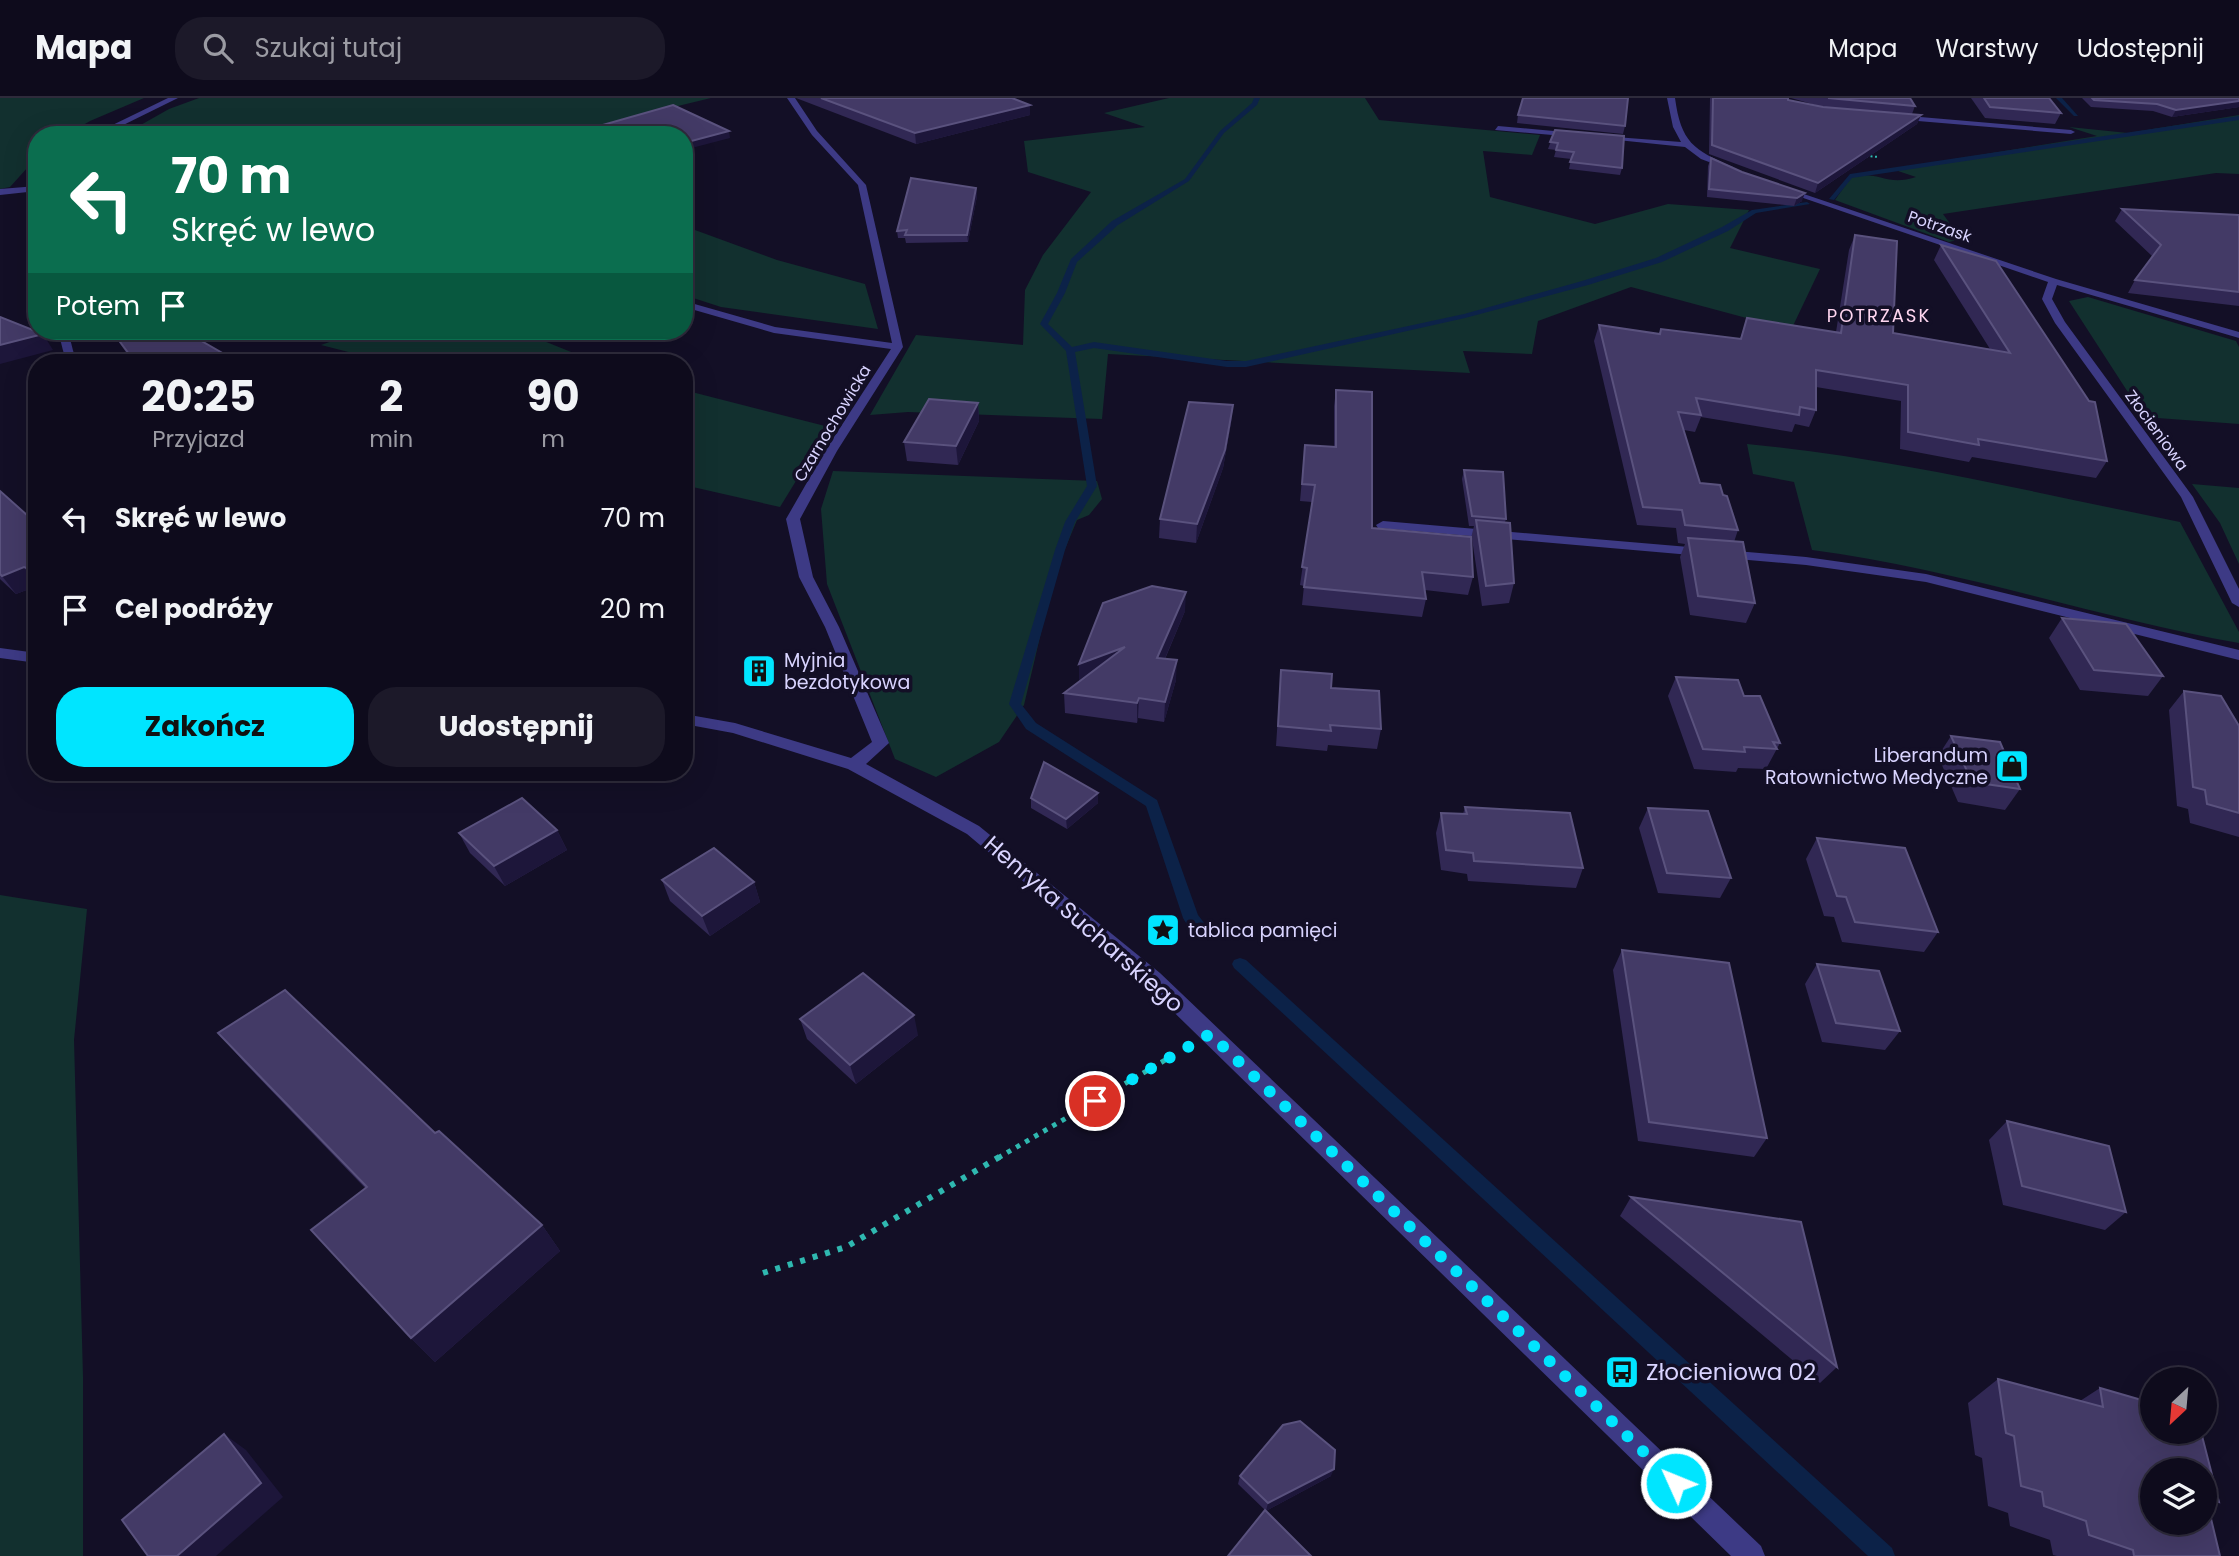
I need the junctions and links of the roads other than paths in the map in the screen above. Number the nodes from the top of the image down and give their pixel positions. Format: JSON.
{"nodes":[{"id":1,"x":174,"y":98,"type":"edge"},
{"id":2,"x":790,"y":98,"type":"edge"},
{"id":3,"x":1671,"y":98,"type":"edge"},
{"id":4,"x":1890,"y":117,"type":"edge"},
{"id":5,"x":115,"y":126,"type":"edge"},
{"id":6,"x":1498,"y":128,"type":"dead end"},
{"id":7,"x":2071,"y":132,"type":"dead end"},
{"id":8,"x":1684,"y":145,"type":"junction"},
{"id":9,"x":1743,"y":175,"type":"edge"},
{"id":10,"x":1769,"y":184,"type":"edge"},
{"id":11,"x":28,"y":189,"type":"edge"},
{"id":12,"x":0,"y":192,"type":"edge"},
{"id":13,"x":2053,"y":281,"type":"junction"},
{"id":14,"x":693,"y":307,"type":"edge"},
{"id":15,"x":2239,"y":335,"type":"edge"},
{"id":16,"x":898,"y":346,"type":"junction"},
{"id":17,"x":1383,"y":525,"type":"dead end"},
{"id":18,"x":2239,"y":603,"type":"edge"},
{"id":19,"x":0,"y":653,"type":"edge"},
{"id":20,"x":2239,"y":655,"type":"edge"},
{"id":21,"x":28,"y":656,"type":"edge"},
{"id":22,"x":693,"y":721,"type":"edge"},
{"id":23,"x":855,"y":765,"type":"junction"},
{"id":24,"x":1751,"y":1556,"type":"edge"}],
"edges":[{"from":1,"to":5,"type":"street"},
{"from":2,"to":16,"type":"street"},
{"from":3,"to":8,"type":"street"},
{"from":4,"to":7,"type":"street"},
{"from":6,"to":8,"type":"street"},
{"from":8,"to":9,"type":"street"},
{"from":10,"to":13,"type":"street","name":"Potrzask"},
{"from":11,"to":12,"type":"street"},
{"from":13,"to":15,"type":"street","name":"Potrzask"},
{"from":13,"to":18,"type":"street","name":"Złocieniowa"},
{"from":14,"to":16,"type":"street"},
{"from":16,"to":23,"type":"street","name":"Czarnochowicka"},
{"from":17,"to":20,"type":"street"},
{"from":19,"to":21,"type":"street"},
{"from":22,"to":23,"type":"street","name":"Henryka Sucharskiego"},
{"from":23,"to":24,"type":"street","name":"Henryka Sucharskiego"}]}
